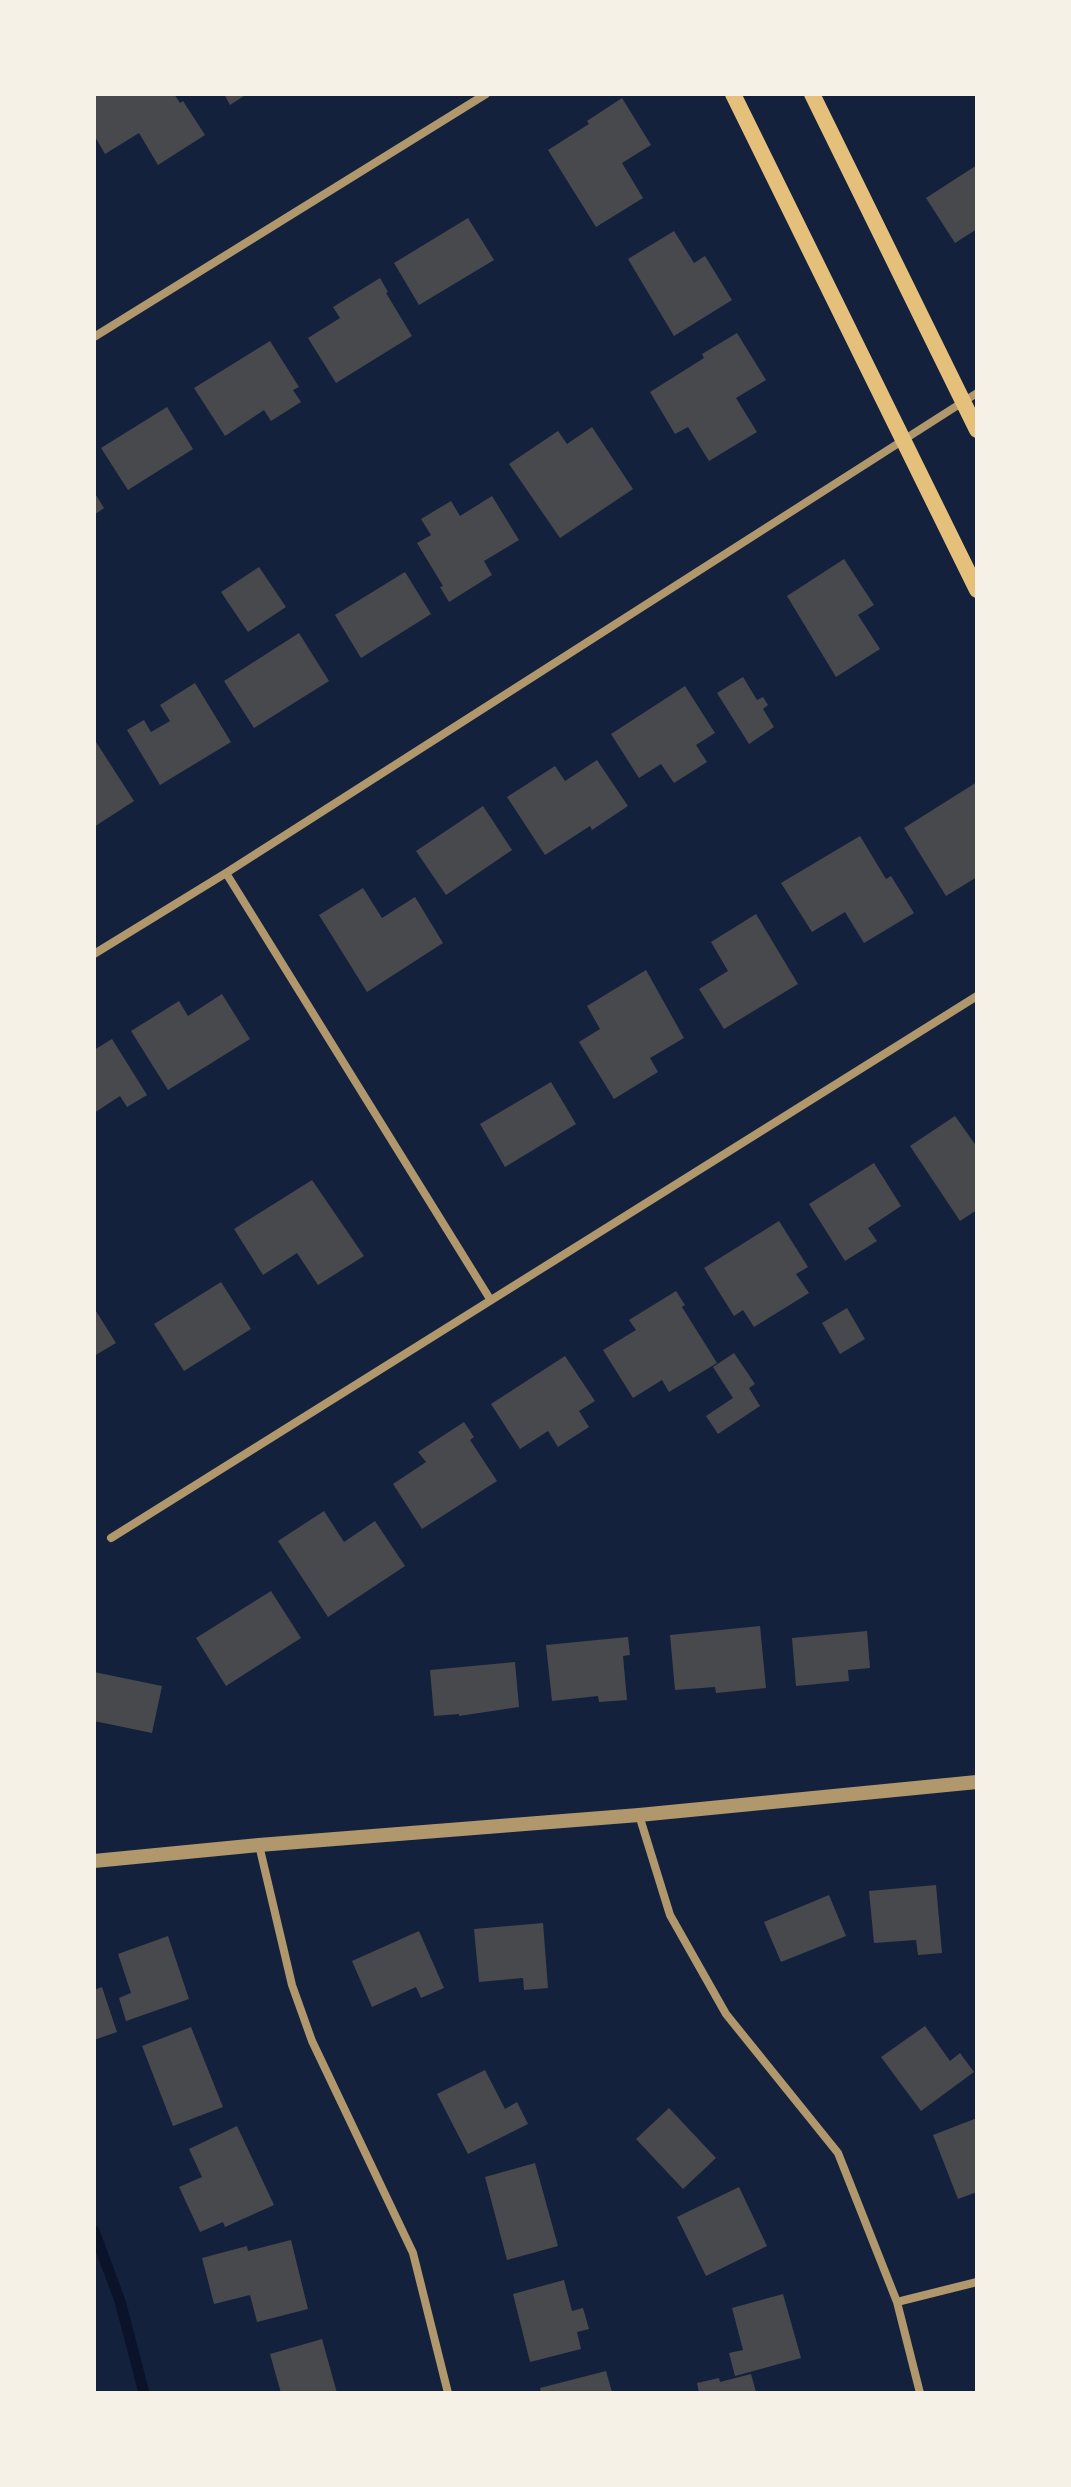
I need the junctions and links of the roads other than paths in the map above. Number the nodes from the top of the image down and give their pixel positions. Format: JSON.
{"nodes":[{"id":1,"x":486,"y":94,"type":"edge"},
{"id":2,"x":733,"y":94,"type":"edge"},
{"id":3,"x":812,"y":94,"type":"edge"},
{"id":4,"x":94,"y":337,"type":"edge"},
{"id":5,"x":970,"y":398,"type":"edge"},
{"id":6,"x":977,"y":430,"type":"edge"},
{"id":7,"x":901,"y":440,"type":"junction"},
{"id":8,"x":977,"y":590,"type":"edge"},
{"id":9,"x":226,"y":873,"type":"junction"},
{"id":10,"x":94,"y":954,"type":"edge"},
{"id":11,"x":977,"y":996,"type":"edge"},
{"id":12,"x":490,"y":1299,"type":"junction"},
{"id":13,"x":111,"y":1538,"type":"dead end"},
{"id":14,"x":977,"y":1782,"type":"edge"},
{"id":15,"x":639,"y":1815,"type":"junction"},
{"id":16,"x":259,"y":1845,"type":"junction"},
{"id":17,"x":94,"y":1861,"type":"edge"},
{"id":18,"x":977,"y":2282,"type":"edge"},
{"id":19,"x":897,"y":2302,"type":"junction"},
{"id":20,"x":448,"y":2393,"type":"edge"},
{"id":21,"x":920,"y":2393,"type":"edge"}],
"edges":[{"from":1,"to":4,"type":"street"},
{"from":2,"to":7,"type":"main road"},
{"from":3,"to":5,"type":"main road"},
{"from":5,"to":6,"type":"main road"},
{"from":5,"to":7,"type":"street"},
{"from":7,"to":8,"type":"main road"},
{"from":7,"to":9,"type":"street"},
{"from":9,"to":10,"type":"street"},
{"from":9,"to":12,"type":"street"},
{"from":11,"to":12,"type":"street"},
{"from":12,"to":13,"type":"street"},
{"from":14,"to":15,"type":"street"},
{"from":15,"to":16,"type":"street"},
{"from":15,"to":19,"type":"street"},
{"from":16,"to":17,"type":"street"},
{"from":16,"to":20,"type":"street"},
{"from":18,"to":19,"type":"street"},
{"from":19,"to":21,"type":"street"}]}
